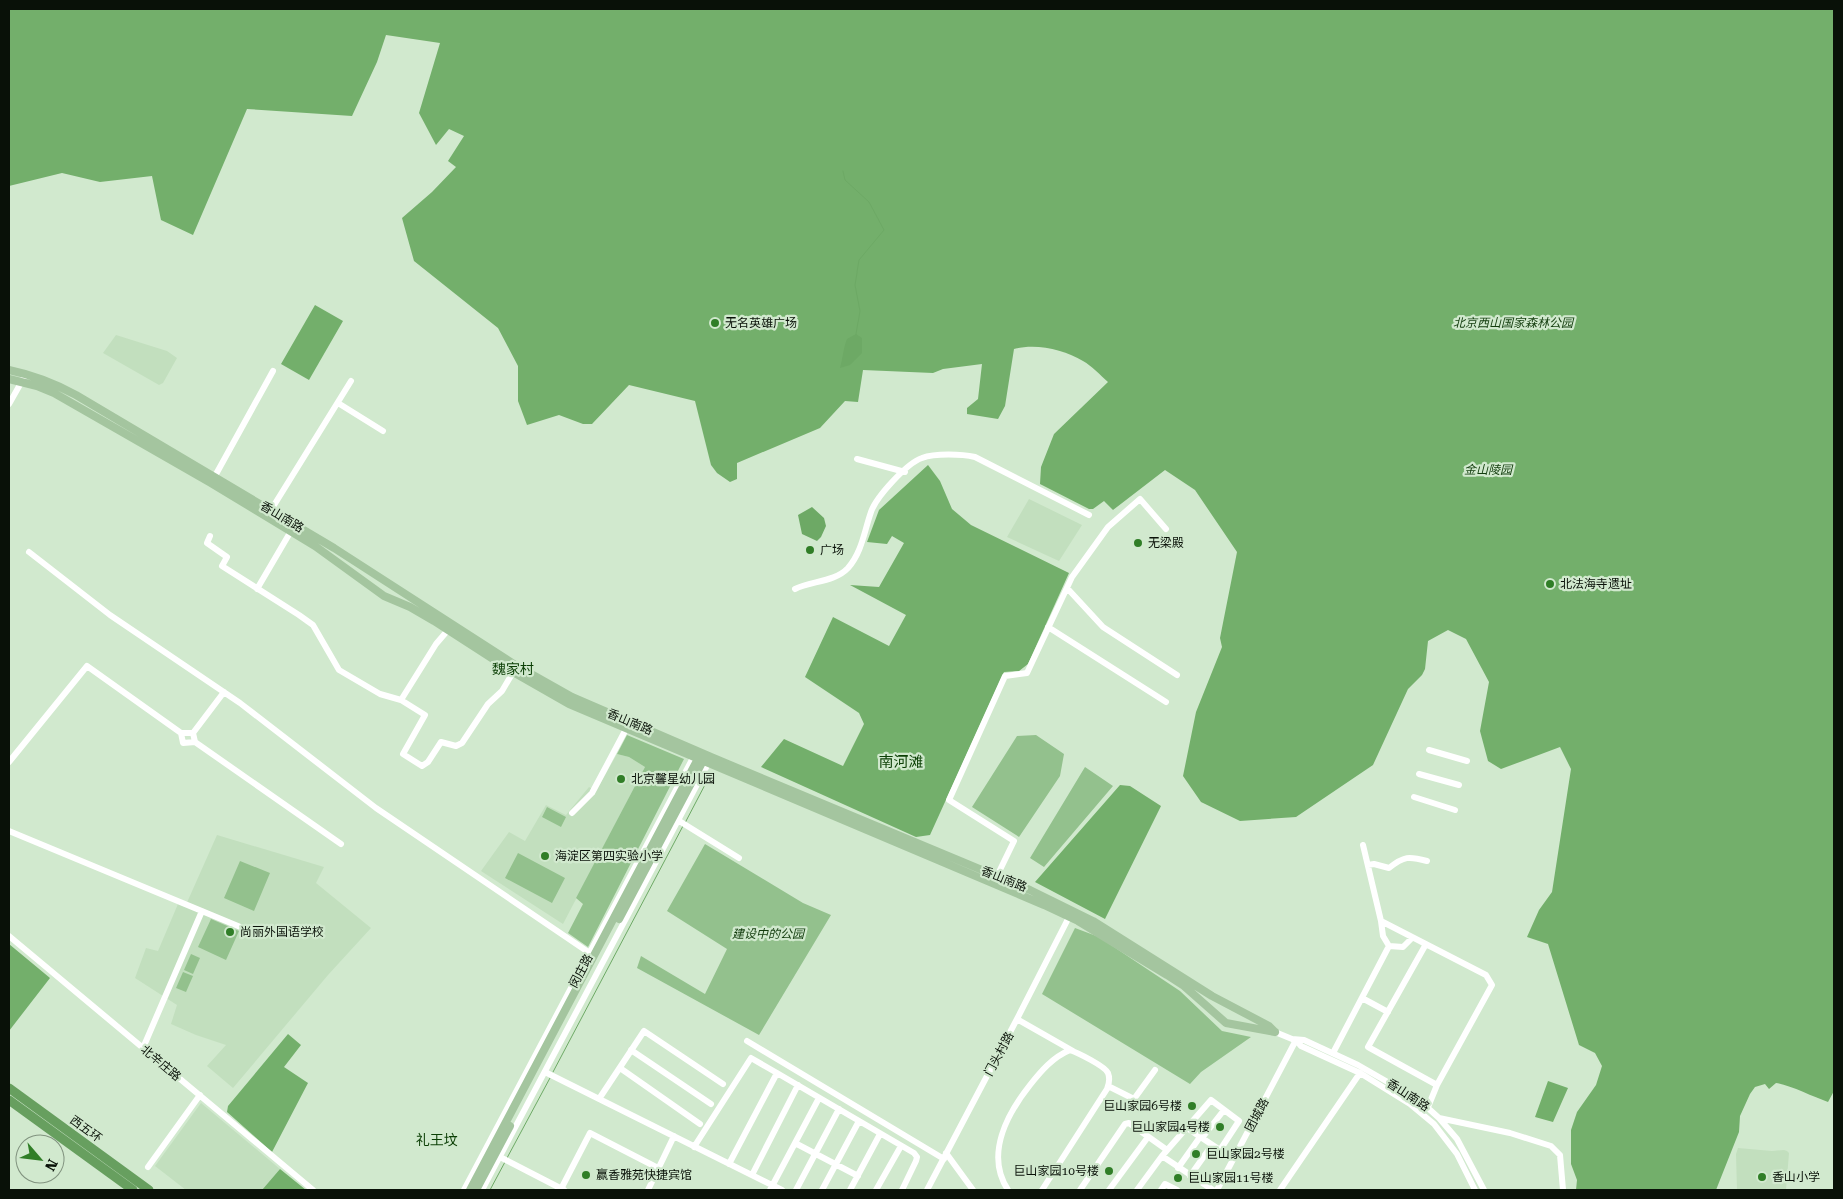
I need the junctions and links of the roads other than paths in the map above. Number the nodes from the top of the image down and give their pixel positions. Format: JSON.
{"nodes":[{"id":1,"x":9,"y":370,"type":"edge"},
{"id":2,"x":273,"y":371,"type":"dead end"},
{"id":3,"x":26,"y":374,"type":"junction"},
{"id":4,"x":9,"y":379,"type":"edge"},
{"id":5,"x":351,"y":381,"type":"dead end"},
{"id":6,"x":22,"y":382,"type":"junction"},
{"id":7,"x":338,"y":403,"type":"junction"},
{"id":8,"x":9,"y":404,"type":"edge"},
{"id":9,"x":383,"y":431,"type":"dead end"},
{"id":10,"x":857,"y":459,"type":"dead end"},
{"id":11,"x":904,"y":472,"type":"junction"},
{"id":12,"x":215,"y":476,"type":"junction"},
{"id":13,"x":271,"y":510,"type":"junction"},
{"id":14,"x":1090,"y":515,"type":"dead end"},
{"id":15,"x":1166,"y":529,"type":"dead end"},
{"id":16,"x":291,"y":531,"type":"junction"},
{"id":17,"x":210,"y":536,"type":"dead end"},
{"id":18,"x":29,"y":552,"type":"dead end"},
{"id":19,"x":1067,"y":588,"type":"junction"},
{"id":20,"x":257,"y":589,"type":"junction"},
{"id":21,"x":795,"y":589,"type":"dead end"},
{"id":22,"x":1048,"y":627,"type":"junction"},
{"id":23,"x":448,"y":630,"type":"junction"},
{"id":24,"x":515,"y":669,"type":"junction"},
{"id":25,"x":1177,"y":675,"type":"dead end"},
{"id":26,"x":224,"y":692,"type":"junction"},
{"id":27,"x":401,"y":700,"type":"junction"},
{"id":28,"x":1166,"y":702,"type":"dead end"},
{"id":29,"x":626,"y":729,"type":"junction"},
{"id":30,"x":181,"y":733,"type":"junction"},
{"id":31,"x":193,"y":733,"type":"junction"},
{"id":32,"x":195,"y":742,"type":"junction"},
{"id":33,"x":1429,"y":750,"type":"dead end"},
{"id":34,"x":702,"y":757,"type":"junction"},
{"id":35,"x":1467,"y":761,"type":"dead end"},
{"id":36,"x":9,"y":762,"type":"edge"},
{"id":37,"x":1419,"y":774,"type":"dead end"},
{"id":38,"x":1459,"y":785,"type":"dead end"},
{"id":39,"x":1414,"y":797,"type":"dead end"},
{"id":40,"x":1455,"y":810,"type":"dead end"},
{"id":41,"x":572,"y":814,"type":"dead end"},
{"id":42,"x":675,"y":819,"type":"junction"},
{"id":43,"x":9,"y":831,"type":"edge"},
{"id":44,"x":341,"y":844,"type":"dead end"},
{"id":45,"x":1363,"y":845,"type":"dead end"},
{"id":46,"x":739,"y":858,"type":"dead end"},
{"id":47,"x":1427,"y":861,"type":"dead end"},
{"id":48,"x":1368,"y":865,"type":"junction"},
{"id":49,"x":997,"y":876,"type":"junction"},
{"id":50,"x":202,"y":911,"type":"junction"},
{"id":51,"x":1069,"y":917,"type":"junction"},
{"id":52,"x":1381,"y":921,"type":"junction"},
{"id":53,"x":250,"y":931,"type":"dead end"},
{"id":54,"x":9,"y":936,"type":"edge"},
{"id":55,"x":1412,"y":938,"type":"junction"},
{"id":56,"x":1426,"y":944,"type":"junction"},
{"id":57,"x":1389,"y":946,"type":"junction"},
{"id":58,"x":592,"y":954,"type":"junction"},
{"id":59,"x":1362,"y":998,"type":"junction"},
{"id":60,"x":1388,"y":1012,"type":"junction"},
{"id":61,"x":1018,"y":1019,"type":"junction"},
{"id":62,"x":1275,"y":1032,"type":"junction"},
{"id":63,"x":1296,"y":1040,"type":"junction"},
{"id":64,"x":747,"y":1041,"type":"dead end"},
{"id":65,"x":143,"y":1048,"type":"junction"},
{"id":66,"x":631,"y":1050,"type":"junction"},
{"id":67,"x":1077,"y":1052,"type":"junction"},
{"id":68,"x":1332,"y":1053,"type":"junction"},
{"id":69,"x":620,"y":1068,"type":"junction"},
{"id":70,"x":1155,"y":1070,"type":"dead end"},
{"id":71,"x":545,"y":1072,"type":"junction"},
{"id":72,"x":777,"y":1073,"type":"junction"},
{"id":73,"x":1360,"y":1073,"type":"junction"},
{"id":74,"x":723,"y":1084,"type":"dead end"},
{"id":75,"x":1437,"y":1085,"type":"junction"},
{"id":76,"x":798,"y":1086,"type":"junction"},
{"id":77,"x":1108,"y":1086,"type":"junction"},
{"id":78,"x":9,"y":1088,"type":"edge"},
{"id":79,"x":200,"y":1096,"type":"junction"},
{"id":80,"x":819,"y":1098,"type":"junction"},
{"id":81,"x":599,"y":1099,"type":"junction"},
{"id":82,"x":9,"y":1100,"type":"edge"},
{"id":83,"x":711,"y":1104,"type":"dead end"},
{"id":84,"x":1428,"y":1107,"type":"junction"},
{"id":85,"x":839,"y":1110,"type":"junction"},
{"id":86,"x":1224,"y":1110,"type":"junction"},
{"id":87,"x":1439,"y":1118,"type":"junction"},
{"id":88,"x":859,"y":1121,"type":"junction"},
{"id":89,"x":700,"y":1124,"type":"dead end"},
{"id":90,"x":1187,"y":1128,"type":"junction"},
{"id":91,"x":880,"y":1134,"type":"junction"},
{"id":92,"x":674,"y":1136,"type":"junction"},
{"id":93,"x":1148,"y":1136,"type":"junction"},
{"id":94,"x":1201,"y":1138,"type":"junction"},
{"id":95,"x":795,"y":1143,"type":"junction"},
{"id":96,"x":1212,"y":1145,"type":"junction"},
{"id":97,"x":900,"y":1146,"type":"junction"},
{"id":98,"x":694,"y":1147,"type":"junction"},
{"id":99,"x":1167,"y":1150,"type":"junction"},
{"id":100,"x":816,"y":1154,"type":"junction"},
{"id":101,"x":945,"y":1156,"type":"junction"},
{"id":102,"x":1162,"y":1156,"type":"junction"},
{"id":103,"x":500,"y":1157,"type":"junction"},
{"id":104,"x":729,"y":1164,"type":"junction"},
{"id":105,"x":836,"y":1164,"type":"junction"},
{"id":106,"x":148,"y":1167,"type":"dead end"},
{"id":107,"x":658,"y":1168,"type":"junction"},
{"id":108,"x":1178,"y":1168,"type":"junction"},
{"id":109,"x":752,"y":1175,"type":"junction"},
{"id":110,"x":858,"y":1176,"type":"junction"},
{"id":111,"x":1190,"y":1176,"type":"junction"},
{"id":112,"x":771,"y":1188,"type":"edge"},
{"id":113,"x":1203,"y":1188,"type":"edge"},
{"id":114,"x":560,"y":1189,"type":"edge"},
{"id":115,"x":133,"y":1190,"type":"edge"},
{"id":116,"x":149,"y":1190,"type":"edge"},
{"id":117,"x":313,"y":1190,"type":"edge"},
{"id":118,"x":464,"y":1190,"type":"edge"},
{"id":119,"x":470,"y":1190,"type":"edge"},
{"id":120,"x":476,"y":1190,"type":"edge"},
{"id":121,"x":482,"y":1190,"type":"edge"},
{"id":122,"x":648,"y":1190,"type":"edge"},
{"id":123,"x":782,"y":1190,"type":"edge"},
{"id":124,"x":796,"y":1190,"type":"edge"},
{"id":125,"x":822,"y":1190,"type":"edge"},
{"id":126,"x":850,"y":1190,"type":"edge"},
{"id":127,"x":876,"y":1190,"type":"edge"},
{"id":128,"x":902,"y":1190,"type":"edge"},
{"id":129,"x":927,"y":1190,"type":"edge"},
{"id":130,"x":974,"y":1190,"type":"edge"},
{"id":131,"x":1008,"y":1190,"type":"edge"},
{"id":132,"x":1042,"y":1190,"type":"edge"},
{"id":133,"x":1080,"y":1190,"type":"edge"},
{"id":134,"x":1109,"y":1190,"type":"edge"},
{"id":135,"x":1137,"y":1190,"type":"edge"},
{"id":136,"x":1161,"y":1190,"type":"edge"},
{"id":137,"x":1177,"y":1190,"type":"edge"},
{"id":138,"x":1213,"y":1190,"type":"edge"},
{"id":139,"x":1217,"y":1190,"type":"edge"},
{"id":140,"x":1280,"y":1190,"type":"edge"},
{"id":141,"x":1475,"y":1190,"type":"edge"},
{"id":142,"x":1484,"y":1190,"type":"edge"},
{"id":143,"x":1563,"y":1190,"type":"edge"}],
"edges":[{"from":1,"to":3,"type":"main road","name":"香山南路"},
{"from":2,"to":12,"type":"street"},
{"from":3,"to":6,"type":"street"},
{"from":3,"to":12,"type":"main road","name":"香山南路"},
{"from":4,"to":6,"type":"main road","name":"香山南路"},
{"from":5,"to":7,"type":"street"},
{"from":6,"to":8,"type":"street"},
{"from":6,"to":16,"type":"main road","name":"香山南路"},
{"from":7,"to":9,"type":"street"},
{"from":7,"to":13,"type":"street"},
{"from":10,"to":11,"type":"street"},
{"from":11,"to":14,"type":"street"},
{"from":11,"to":21,"type":"street"},
{"from":12,"to":13,"type":"main road","name":"香山南路"},
{"from":13,"to":24,"type":"main road","name":"香山南路"},
{"from":15,"to":19,"type":"street"},
{"from":16,"to":20,"type":"street"},
{"from":16,"to":23,"type":"main road","name":"香山南路"},
{"from":17,"to":20,"type":"street"},
{"from":18,"to":26,"type":"street"},
{"from":19,"to":22,"type":"street"},
{"from":19,"to":25,"type":"street"},
{"from":20,"to":27,"type":"street"},
{"from":22,"to":28,"type":"street"},
{"from":22,"to":49,"type":"street"},
{"from":23,"to":24,"type":"main road","name":"香山南路"},
{"from":23,"to":27,"type":"street"},
{"from":24,"to":27,"type":"street"},
{"from":24,"to":29,"type":"main road","name":"香山南路"},
{"from":24,"to":34,"type":"main road","name":"香山南路"},
{"from":26,"to":31,"type":"street"},
{"from":26,"to":58,"type":"street"},
{"from":29,"to":34,"type":"main road","name":"香山南路"},
{"from":29,"to":41,"type":"street"},
{"from":30,"to":31,"type":"street"},
{"from":30,"to":32,"type":"street"},
{"from":30,"to":36,"type":"street"},
{"from":31,"to":32,"type":"street"},
{"from":32,"to":44,"type":"street"},
{"from":33,"to":35,"type":"street"},
{"from":34,"to":42,"type":"main road","name":"闵庄路"},
{"from":34,"to":49,"type":"main road","name":"香山南路"},
{"from":34,"to":51,"type":"main road","name":"香山南路"},
{"from":34,"to":58,"type":"main road","name":"闵庄路"},
{"from":37,"to":38,"type":"street"},
{"from":39,"to":40,"type":"street"},
{"from":42,"to":46,"type":"street"},
{"from":42,"to":71,"type":"street","name":"闵庄路"},
{"from":42,"to":120,"type":"main road","name":"闵庄路"},
{"from":43,"to":50,"type":"street"},
{"from":45,"to":48,"type":"street"},
{"from":47,"to":48,"type":"street"},
{"from":48,"to":52,"type":"street"},
{"from":49,"to":62,"type":"main road","name":"香山南路"},
{"from":50,"to":53,"type":"street"},
{"from":50,"to":65,"type":"street"},
{"from":51,"to":61,"type":"street","name":"门头村路"},
{"from":51,"to":62,"type":"main road","name":"香山南路"},
{"from":52,"to":55,"type":"street"},
{"from":52,"to":57,"type":"street"},
{"from":54,"to":65,"type":"street","name":"北辛庄路"},
{"from":55,"to":56,"type":"street"},
{"from":55,"to":57,"type":"street"},
{"from":56,"to":60,"type":"street"},
{"from":56,"to":75,"type":"street"},
{"from":57,"to":59,"type":"street"},
{"from":58,"to":118,"type":"street","name":"闵庄路"},
{"from":58,"to":119,"type":"main road","name":"闵庄路"},
{"from":59,"to":60,"type":"street"},
{"from":59,"to":68,"type":"street"},
{"from":60,"to":75,"type":"street"},
{"from":61,"to":67,"type":"street"},
{"from":61,"to":101,"type":"street","name":"门头村路"},
{"from":62,"to":63,"type":"street","name":"香山南路"},
{"from":63,"to":68,"type":"street","name":"香山南路"},
{"from":63,"to":73,"type":"street","name":"香山南路"},
{"from":63,"to":139,"type":"street","name":"团城路"},
{"from":64,"to":101,"type":"street"},
{"from":65,"to":79,"type":"street","name":"北辛庄路"},
{"from":66,"to":69,"type":"street"},
{"from":66,"to":74,"type":"street"},
{"from":66,"to":83,"type":"street"},
{"from":67,"to":77,"type":"street"},
{"from":67,"to":131,"type":"street"},
{"from":68,"to":84,"type":"street","name":"香山南路"},
{"from":69,"to":81,"type":"street"},
{"from":69,"to":89,"type":"street"},
{"from":70,"to":77,"type":"street"},
{"from":71,"to":81,"type":"street"},
{"from":71,"to":103,"type":"street","name":"闵庄路"},
{"from":72,"to":76,"type":"street"},
{"from":72,"to":98,"type":"street"},
{"from":72,"to":104,"type":"street"},
{"from":73,"to":140,"type":"street"},
{"from":73,"to":141,"type":"street","name":"香山南路"},
{"from":75,"to":84,"type":"street"},
{"from":76,"to":80,"type":"street"},
{"from":76,"to":109,"type":"street"},
{"from":77,"to":132,"type":"street"},
{"from":78,"to":116,"type":"highway","name":"西五环"},
{"from":79,"to":106,"type":"street"},
{"from":79,"to":117,"type":"street","name":"北辛庄路"},
{"from":80,"to":85,"type":"street"},
{"from":80,"to":95,"type":"street"},
{"from":81,"to":92,"type":"street"},
{"from":82,"to":115,"type":"highway","name":"西五环"},
{"from":84,"to":87,"type":"street","name":"香山南路"},
{"from":85,"to":88,"type":"street"},
{"from":85,"to":100,"type":"street"},
{"from":86,"to":90,"type":"street"},
{"from":86,"to":94,"type":"street"},
{"from":86,"to":96,"type":"street"},
{"from":87,"to":142,"type":"street","name":"香山南路"},
{"from":87,"to":143,"type":"street"},
{"from":88,"to":91,"type":"street"},
{"from":88,"to":105,"type":"street"},
{"from":90,"to":94,"type":"street"},
{"from":90,"to":99,"type":"street"},
{"from":91,"to":97,"type":"street"},
{"from":91,"to":110,"type":"street"},
{"from":92,"to":98,"type":"street"},
{"from":92,"to":107,"type":"street"},
{"from":93,"to":99,"type":"street"},
{"from":93,"to":133,"type":"street"},
{"from":93,"to":134,"type":"street"},
{"from":94,"to":96,"type":"street"},
{"from":94,"to":108,"type":"street"},
{"from":95,"to":100,"type":"street"},
{"from":95,"to":112,"type":"street"},
{"from":96,"to":111,"type":"street"},
{"from":97,"to":127,"type":"street"},
{"from":97,"to":128,"type":"street"},
{"from":98,"to":104,"type":"street"},
{"from":99,"to":102,"type":"street"},
{"from":100,"to":105,"type":"street"},
{"from":100,"to":124,"type":"street"},
{"from":101,"to":129,"type":"street","name":"门头村路"},
{"from":101,"to":130,"type":"street"},
{"from":102,"to":108,"type":"street"},
{"from":102,"to":135,"type":"street"},
{"from":103,"to":114,"type":"street"},
{"from":103,"to":121,"type":"street","name":"闵庄路"},
{"from":104,"to":109,"type":"street"},
{"from":105,"to":110,"type":"street"},
{"from":105,"to":125,"type":"street"},
{"from":107,"to":114,"type":"street"},
{"from":107,"to":122,"type":"street"},
{"from":108,"to":111,"type":"street"},
{"from":109,"to":112,"type":"street"},
{"from":110,"to":126,"type":"street"},
{"from":111,"to":113,"type":"street"},
{"from":112,"to":123,"type":"street"},
{"from":113,"to":138,"type":"street"},
{"from":136,"to":137,"type":"street"}]}
